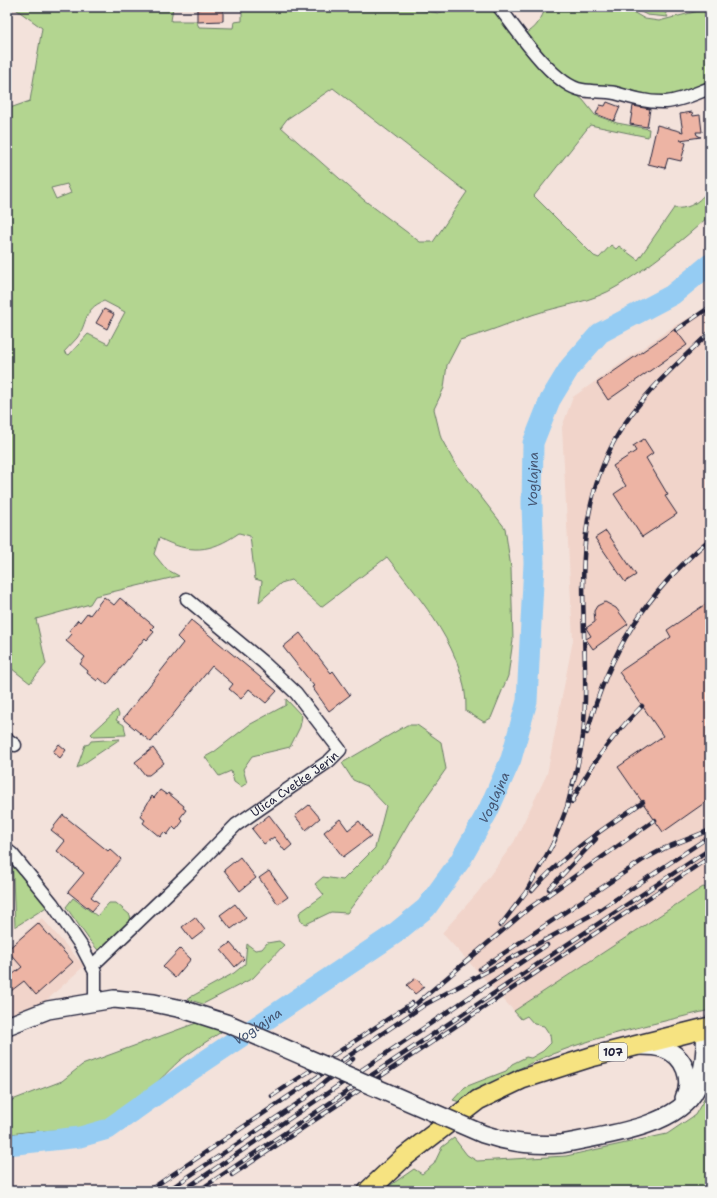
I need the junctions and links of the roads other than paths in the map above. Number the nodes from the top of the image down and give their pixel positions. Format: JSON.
{"nodes":[{"id":1,"x":499,"y":7,"type":"edge"},
{"id":2,"x":710,"y":88,"type":"edge"},
{"id":3,"x":187,"y":599,"type":"dead end"},
{"id":4,"x":7,"y":850,"type":"edge"},
{"id":5,"x":92,"y":966,"type":"junction"},
{"id":6,"x":95,"y":1002,"type":"junction"},
{"id":7,"x":7,"y":1026,"type":"edge"},
{"id":8,"x":708,"y":1027,"type":"edge"},
{"id":9,"x":637,"y":1046,"type":"junction"},
{"id":10,"x":677,"y":1109,"type":"junction"},
{"id":11,"x":368,"y":1191,"type":"edge"}],
"edges":[{"from":1,"to":2,"type":"street"},
{"from":3,"to":5,"type":"street","name":"Ulica Cvetke Jerin"},
{"from":4,"to":5,"type":"street"},
{"from":5,"to":6,"type":"street"},
{"from":6,"to":7,"type":"street"},
{"from":6,"to":10,"type":"street","bridge":true},
{"from":8,"to":9,"type":"main road","number":"107"},
{"from":8,"to":10,"type":"street"},
{"from":9,"to":10,"type":"street"},
{"from":9,"to":11,"type":"main road","number":"107"}]}
